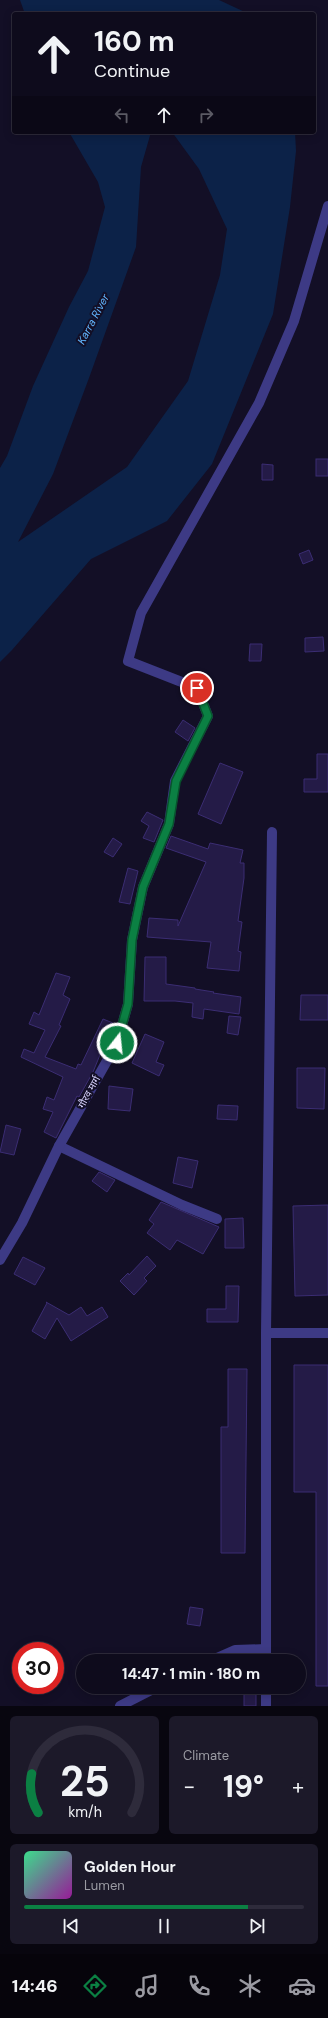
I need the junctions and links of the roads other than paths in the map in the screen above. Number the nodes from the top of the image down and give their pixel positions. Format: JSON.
{"nodes":[{"id":1,"x":328,"y":206,"type":"edge"},
{"id":2,"x":272,"y":832,"type":"dead end"},
{"id":3,"x":59,"y":1146,"type":"junction"},
{"id":4,"x":217,"y":1219,"type":"dead end"},
{"id":5,"x":0,"y":1260,"type":"edge"},
{"id":6,"x":266,"y":1333,"type":"junction"},
{"id":7,"x":328,"y":1333,"type":"edge"},
{"id":8,"x":266,"y":1649,"type":"junction"},
{"id":9,"x":225,"y":1654,"type":"edge"},
{"id":10,"x":266,"y":1654,"type":"edge"},
{"id":11,"x":143,"y":1694,"type":"edge"},
{"id":12,"x":266,"y":1694,"type":"edge"},
{"id":13,"x":120,"y":1706,"type":"edge"},
{"id":14,"x":266,"y":1706,"type":"edge"}],
"edges":[{"from":1,"to":3,"type":"street","name":"गौरव मार्ग"},
{"from":2,"to":6,"type":"street"},
{"from":3,"to":4,"type":"street"},
{"from":3,"to":5,"type":"street","name":"गौरव मार्ग"},
{"from":6,"to":7,"type":"street"},
{"from":6,"to":8,"type":"street"},
{"from":8,"to":9,"type":"street"},
{"from":8,"to":10,"type":"street"},
{"from":11,"to":13,"type":"street"},
{"from":12,"to":14,"type":"street"}]}
